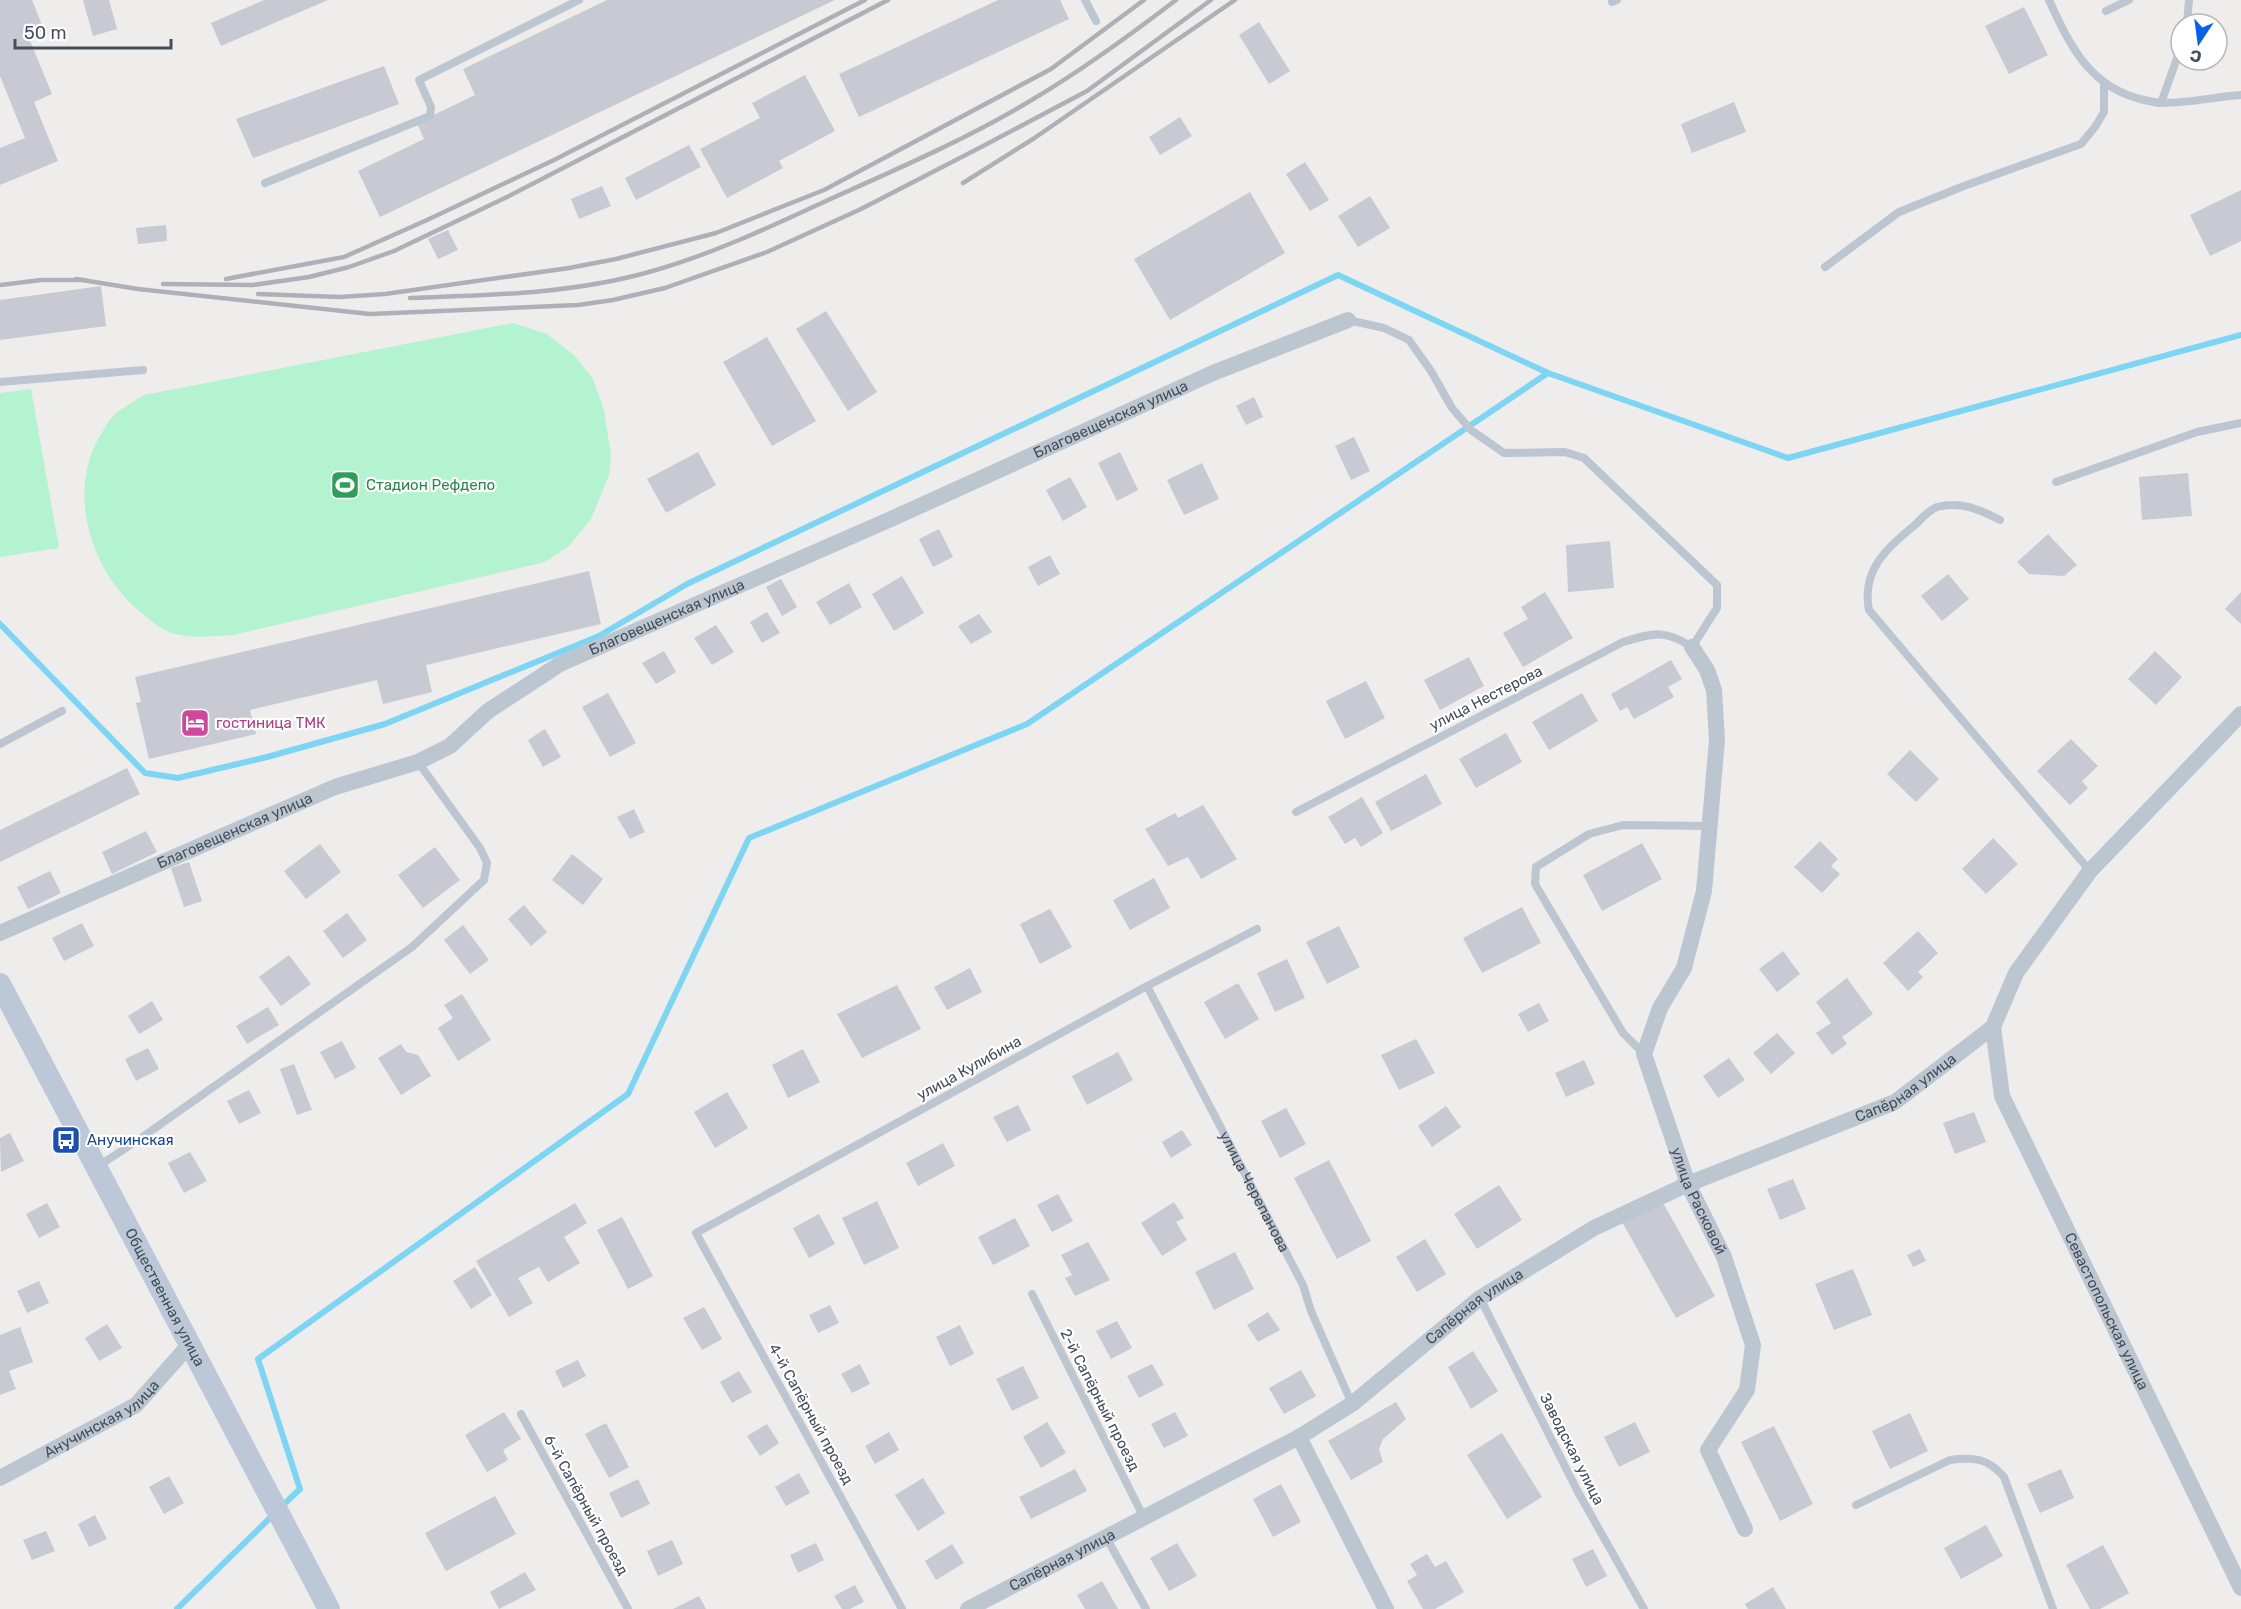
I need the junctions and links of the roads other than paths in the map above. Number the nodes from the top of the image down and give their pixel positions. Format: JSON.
{"nodes":[{"id":1,"x":579,"y":0,"type":"edge"},
{"id":2,"x":1086,"y":0,"type":"edge"},
{"id":3,"x":2049,"y":0,"type":"edge"},
{"id":4,"x":2129,"y":0,"type":"edge"},
{"id":5,"x":2106,"y":11,"type":"dead end"},
{"id":6,"x":1096,"y":21,"type":"dead end"},
{"id":7,"x":2172,"y":72,"type":"edge"},
{"id":8,"x":2104,"y":84,"type":"junction"},
{"id":9,"x":2241,"y":94,"type":"edge"},
{"id":10,"x":2161,"y":103,"type":"junction"},
{"id":11,"x":265,"y":183,"type":"dead end"},
{"id":12,"x":1825,"y":267,"type":"dead end"},
{"id":13,"x":1348,"y":320,"type":"joint"},
{"id":14,"x":143,"y":370,"type":"dead end"},
{"id":15,"x":0,"y":382,"type":"edge"},
{"id":16,"x":2241,"y":423,"type":"edge"},
{"id":17,"x":2056,"y":482,"type":"dead end"},
{"id":18,"x":2000,"y":520,"type":"dead end"},
{"id":19,"x":1692,"y":647,"type":"junction"},
{"id":20,"x":62,"y":711,"type":"dead end"},
{"id":21,"x":2241,"y":714,"type":"edge"},
{"id":22,"x":0,"y":744,"type":"edge"},
{"id":23,"x":418,"y":762,"type":"junction"},
{"id":24,"x":1296,"y":812,"type":"dead end"},
{"id":25,"x":1711,"y":826,"type":"junction"},
{"id":26,"x":2090,"y":871,"type":"junction"},
{"id":27,"x":1257,"y":929,"type":"dead end"},
{"id":28,"x":0,"y":933,"type":"edge"},
{"id":29,"x":0,"y":984,"type":"edge"},
{"id":30,"x":1148,"y":986,"type":"junction"},
{"id":31,"x":1993,"y":1027,"type":"junction"},
{"id":32,"x":1644,"y":1054,"type":"junction"},
{"id":33,"x":96,"y":1167,"type":"junction"},
{"id":34,"x":1688,"y":1184,"type":"junction"},
{"id":35,"x":696,"y":1233,"type":"joint"},
{"id":36,"x":1032,"y":1294,"type":"dead end"},
{"id":37,"x":1480,"y":1298,"type":"junction"},
{"id":38,"x":190,"y":1344,"type":"junction"},
{"id":39,"x":1352,"y":1404,"type":"junction"},
{"id":40,"x":520,"y":1414,"type":"dead end"},
{"id":41,"x":1299,"y":1437,"type":"junction"},
{"id":42,"x":0,"y":1478,"type":"edge"},
{"id":43,"x":1856,"y":1505,"type":"dead end"},
{"id":44,"x":1144,"y":1518,"type":"junction"},
{"id":45,"x":1745,"y":1529,"type":"dead end"},
{"id":46,"x":1106,"y":1537,"type":"junction"},
{"id":47,"x":2241,"y":1588,"type":"edge"},
{"id":48,"x":329,"y":1609,"type":"edge"},
{"id":49,"x":628,"y":1609,"type":"edge"},
{"id":50,"x":902,"y":1609,"type":"edge"},
{"id":51,"x":968,"y":1609,"type":"edge"},
{"id":52,"x":1146,"y":1609,"type":"edge"},
{"id":53,"x":1386,"y":1609,"type":"edge"},
{"id":54,"x":1644,"y":1609,"type":"edge"},
{"id":55,"x":2053,"y":1609,"type":"edge"}],
"edges":[{"from":1,"to":11,"type":"lane"},
{"from":2,"to":6,"type":"lane"},
{"from":3,"to":8,"type":"lane"},
{"from":4,"to":5,"type":"lane"},
{"from":7,"to":10,"type":"lane"},
{"from":8,"to":10,"type":"lane"},
{"from":8,"to":12,"type":"lane"},
{"from":9,"to":10,"type":"lane"},
{"from":13,"to":19,"type":"lane"},
{"from":13,"to":23,"type":"street","name":"Благовещенская улица"},
{"from":14,"to":15,"type":"lane"},
{"from":16,"to":17,"type":"lane"},
{"from":18,"to":26,"type":"lane"},
{"from":19,"to":24,"type":"lane","name":"улица Нестерова"},
{"from":19,"to":25,"type":"street"},
{"from":20,"to":22,"type":"lane"},
{"from":21,"to":26,"type":"street"},
{"from":23,"to":28,"type":"street","name":"Благовещенская улица"},
{"from":23,"to":33,"type":"lane"},
{"from":25,"to":32,"type":"street"},
{"from":25,"to":32,"type":"lane","name":"улица Расковой"},
{"from":26,"to":31,"type":"street"},
{"from":27,"to":30,"type":"lane","name":"улица Кулибина"},
{"from":29,"to":33,"type":"main road","name":"Общественная улица"},
{"from":30,"to":35,"type":"lane","name":"улица Кулибина"},
{"from":30,"to":39,"type":"lane","name":"улица Черепанова"},
{"from":31,"to":34,"type":"street","name":"Сапёрная улица"},
{"from":31,"to":47,"type":"street","name":"Севастопольская улица"},
{"from":32,"to":34,"type":"street","name":"улица Расковой"},
{"from":33,"to":38,"type":"main road","name":"Общественная улица"},
{"from":34,"to":37,"type":"street","name":"Сапёрная улица"},
{"from":34,"to":45,"type":"street","name":"улица Расковой"},
{"from":35,"to":50,"type":"lane","name":"4-й Сапёрный проезд"},
{"from":36,"to":44,"type":"lane","name":"2-й Сапёрный проезд"},
{"from":37,"to":39,"type":"street","name":"Сапёрная улица"},
{"from":37,"to":54,"type":"lane","name":"Заводская улица"},
{"from":38,"to":42,"type":"street","name":"Анучинская улица"},
{"from":38,"to":48,"type":"main road","name":"Общественная улица"},
{"from":39,"to":41,"type":"street","name":"Сапёрная улица"},
{"from":40,"to":49,"type":"lane","name":"6-й Сапёрный проезд"},
{"from":41,"to":44,"type":"street","name":"Сапёрная улица"},
{"from":41,"to":53,"type":"street"},
{"from":43,"to":55,"type":"lane"},
{"from":44,"to":46,"type":"street","name":"Сапёрная улица"},
{"from":46,"to":51,"type":"street","name":"Сапёрная улица"},
{"from":46,"to":52,"type":"lane"}]}
